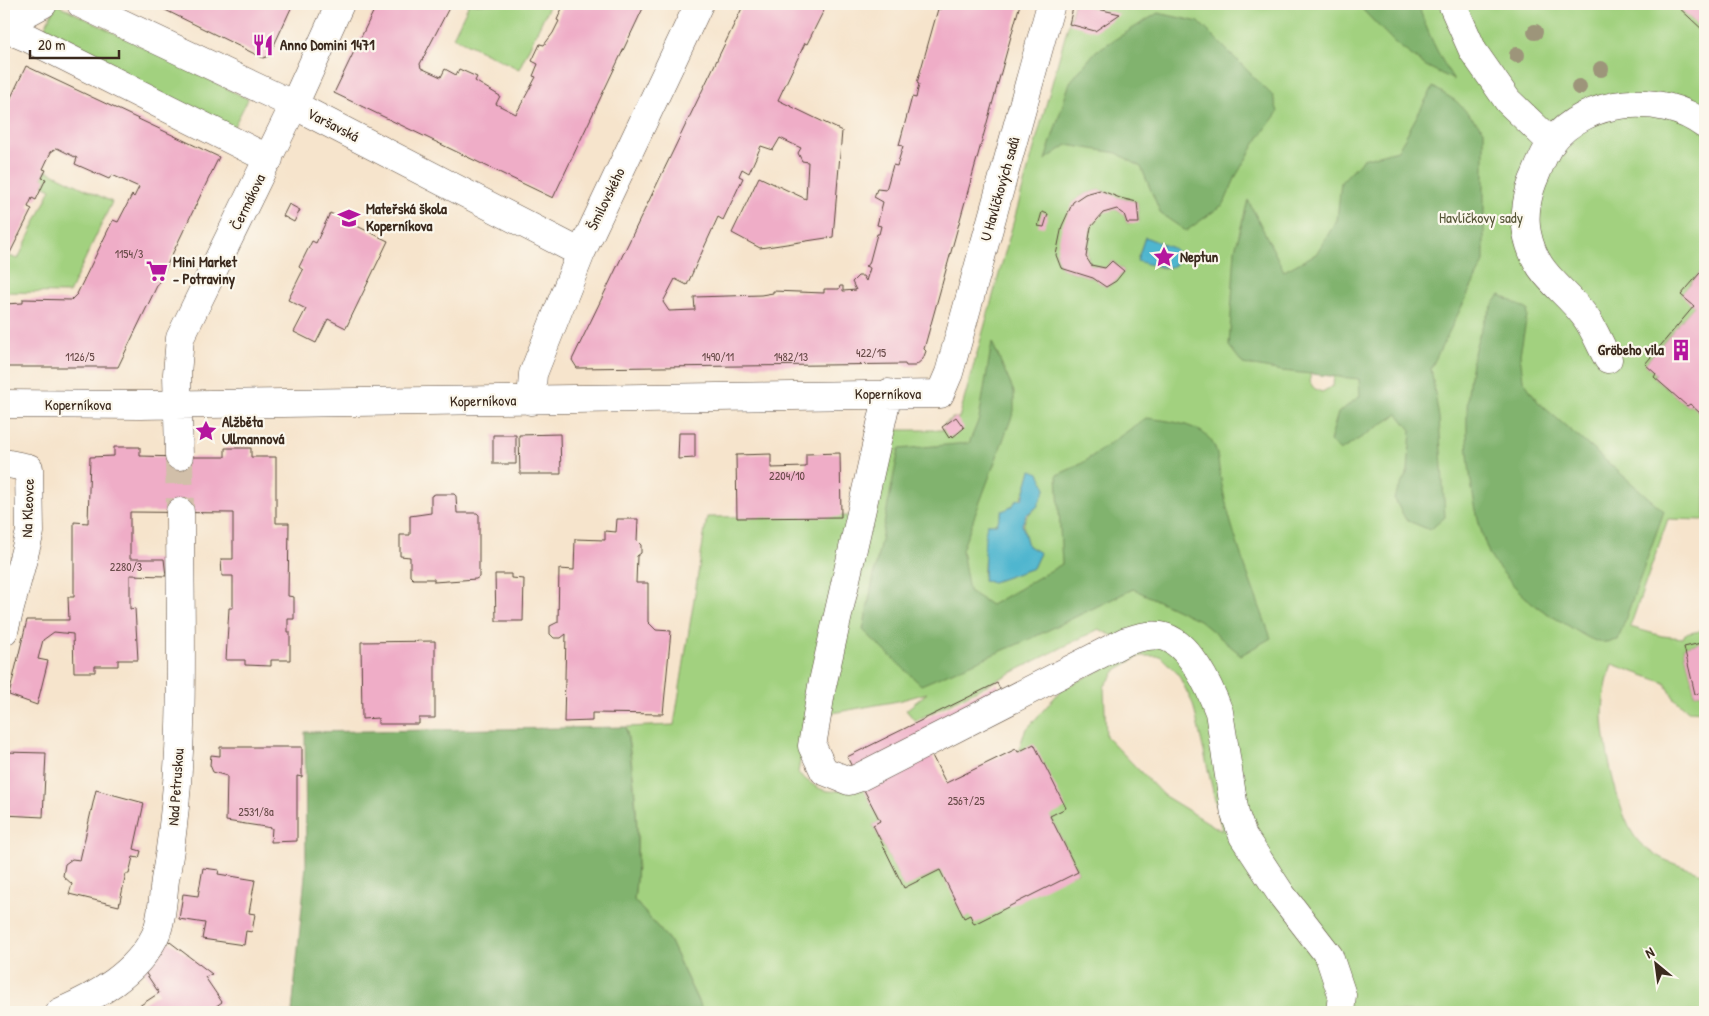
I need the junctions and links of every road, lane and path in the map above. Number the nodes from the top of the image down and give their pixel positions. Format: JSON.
{"nodes":[{"id":1,"x":12,"y":4,"type":"edge"},
{"id":2,"x":43,"y":4,"type":"edge"},
{"id":3,"x":81,"y":4,"type":"edge"},
{"id":4,"x":340,"y":4,"type":"edge"},
{"id":5,"x":699,"y":4,"type":"edge"},
{"id":6,"x":1051,"y":4,"type":"edge"},
{"id":7,"x":1452,"y":4,"type":"edge"},
{"id":8,"x":4,"y":20,"type":"edge"},
{"id":9,"x":4,"y":27,"type":"edge"},
{"id":10,"x":294,"y":105,"type":"junction"},
{"id":11,"x":1705,"y":125,"type":"edge"},
{"id":12,"x":1552,"y":143,"type":"junction"},
{"id":13,"x":269,"y":158,"type":"junction"},
{"id":14,"x":580,"y":253,"type":"junction"},
{"id":15,"x":1608,"y":359,"type":"dead end"},
{"id":16,"x":949,"y":373,"type":"joint"},
{"id":17,"x":888,"y":393,"type":"junction"},
{"id":18,"x":531,"y":401,"type":"junction"},
{"id":19,"x":4,"y":404,"type":"edge"},
{"id":20,"x":179,"y":404,"type":"junction"},
{"id":21,"x":179,"y":456,"type":"tunnel mouth"},
{"id":22,"x":4,"y":464,"type":"edge"},
{"id":23,"x":180,"y":512,"type":"tunnel mouth"},
{"id":24,"x":4,"y":630,"type":"edge"},
{"id":25,"x":60,"y":1012,"type":"edge"},
{"id":26,"x":1340,"y":1012,"type":"edge"}],
"edges":[{"from":1,"to":8,"type":"street"},
{"from":2,"to":9,"type":"street"},
{"from":3,"to":10,"type":"street","name":"Varšavská"},
{"from":4,"to":10,"type":"street","name":"Čermákova"},
{"from":5,"to":14,"type":"street","name":"Šmilovského"},
{"from":6,"to":16,"type":"street","name":"U Havlíčkových sadů"},
{"from":7,"to":12,"type":"street"},
{"from":9,"to":13,"type":"street"},
{"from":10,"to":13,"type":"street","name":"Čermákova"},
{"from":10,"to":14,"type":"street","name":"Varšavská"},
{"from":11,"to":12,"type":"street"},
{"from":12,"to":15,"type":"street"},
{"from":13,"to":20,"type":"street","name":"Čermákova"},
{"from":14,"to":18,"type":"street","name":"Šmilovského"},
{"from":16,"to":17,"type":"street","name":"Koperníkova"},
{"from":17,"to":18,"type":"street","name":"Koperníkova"},
{"from":17,"to":26,"type":"street"},
{"from":18,"to":20,"type":"street","name":"Koperníkova"},
{"from":19,"to":20,"type":"street","name":"Koperníkova"},
{"from":20,"to":21,"type":"street"},
{"from":22,"to":24,"type":"street","name":"Na Kleovce"},
{"from":23,"to":25,"type":"street","name":"Nad Petruskou"}]}
